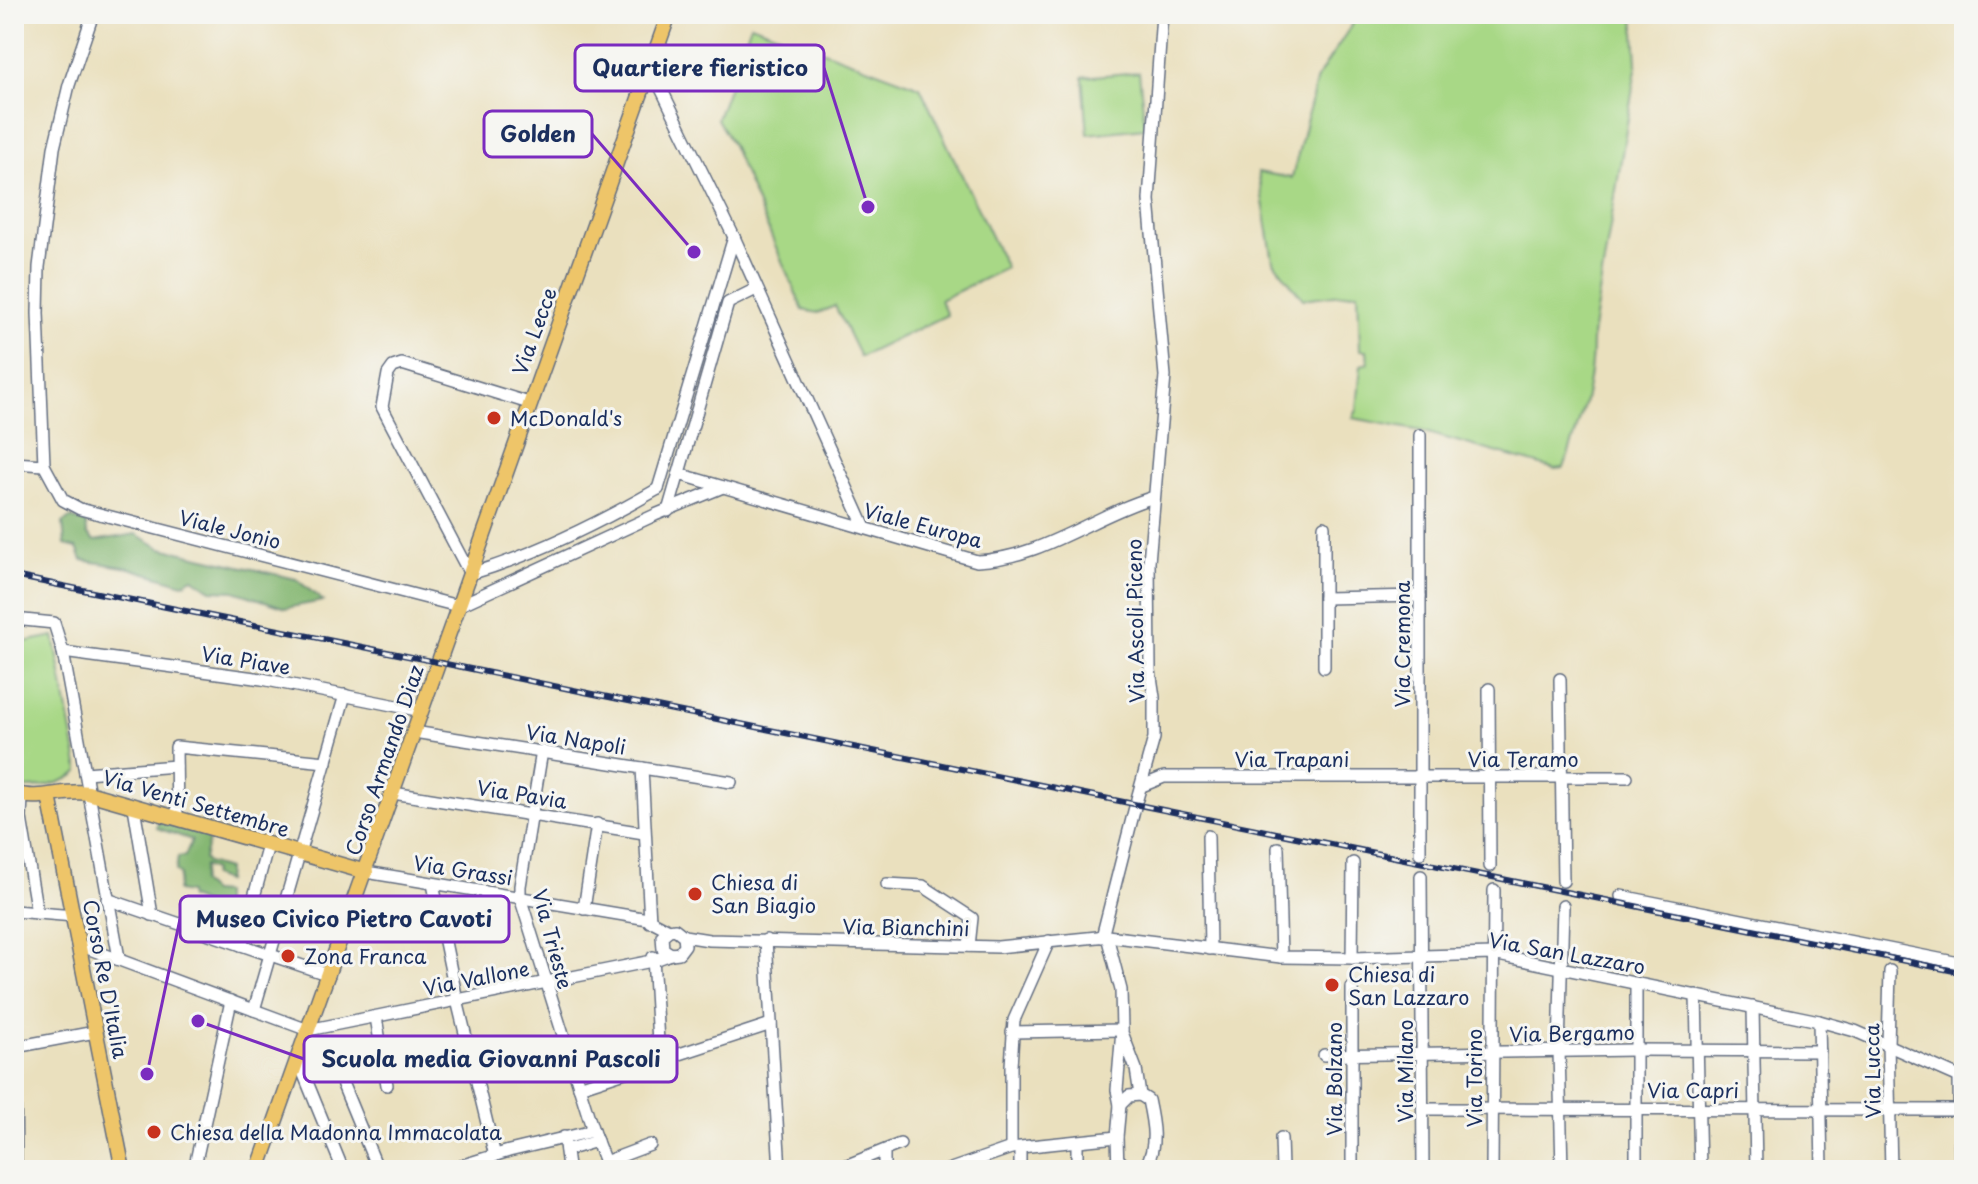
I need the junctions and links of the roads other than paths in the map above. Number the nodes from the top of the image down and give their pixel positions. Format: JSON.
{"nodes":[{"id":1,"x":93,"y":14,"type":"edge"},
{"id":2,"x":669,"y":14,"type":"edge"},
{"id":3,"x":1162,"y":14,"type":"edge"},
{"id":4,"x":650,"y":66,"type":"junction"},
{"id":5,"x":734,"y":237,"type":"junction"},
{"id":6,"x":756,"y":289,"type":"junction"},
{"id":7,"x":714,"y":298,"type":"junction"},
{"id":8,"x":728,"y":303,"type":"junction"},
{"id":9,"x":529,"y":403,"type":"junction"},
{"id":10,"x":1420,"y":435,"type":"dead end"},
{"id":11,"x":14,"y":463,"type":"edge"},
{"id":12,"x":44,"y":465,"type":"junction"},
{"id":13,"x":679,"y":474,"type":"junction"},
{"id":14,"x":723,"y":487,"type":"junction"},
{"id":15,"x":658,"y":489,"type":"junction"},
{"id":16,"x":1154,"y":497,"type":"junction"},
{"id":17,"x":668,"y":511,"type":"junction"},
{"id":18,"x":1324,"y":526,"type":"dead end"},
{"id":19,"x":865,"y":528,"type":"junction"},
{"id":20,"x":499,"y":565,"type":"junction"},
{"id":21,"x":470,"y":574,"type":"junction"},
{"id":22,"x":508,"y":584,"type":"junction"},
{"id":23,"x":1420,"y":596,"type":"junction"},
{"id":24,"x":1324,"y":598,"type":"junction"},
{"id":25,"x":458,"y":606,"type":"junction"},
{"id":26,"x":14,"y":619,"type":"edge"},
{"id":27,"x":63,"y":652,"type":"junction"},
{"id":28,"x":439,"y":662,"type":"joint"},
{"id":29,"x":1324,"y":667,"type":"dead end"},
{"id":30,"x":1560,"y":679,"type":"dead end"},
{"id":31,"x":1489,"y":689,"type":"dead end"},
{"id":32,"x":345,"y":695,"type":"junction"},
{"id":33,"x":422,"y":711,"type":"junction"},
{"id":34,"x":414,"y":732,"type":"junction"},
{"id":35,"x":542,"y":751,"type":"junction"},
{"id":36,"x":1151,"y":756,"type":"junction"},
{"id":37,"x":326,"y":762,"type":"junction"},
{"id":38,"x":176,"y":766,"type":"junction"},
{"id":39,"x":642,"y":768,"type":"junction"},
{"id":40,"x":85,"y":773,"type":"junction"},
{"id":41,"x":1164,"y":777,"type":"junction"},
{"id":42,"x":1560,"y":777,"type":"junction"},
{"id":43,"x":1627,"y":777,"type":"dead end"},
{"id":44,"x":1419,"y":778,"type":"junction"},
{"id":45,"x":1489,"y":778,"type":"junction"},
{"id":46,"x":731,"y":782,"type":"dead end"},
{"id":47,"x":1142,"y":786,"type":"junction"},
{"id":48,"x":88,"y":793,"type":"junction"},
{"id":49,"x":393,"y":793,"type":"junction"},
{"id":50,"x":18,"y":794,"type":"edge"},
{"id":51,"x":49,"y":796,"type":"junction"},
{"id":52,"x":134,"y":807,"type":"junction"},
{"id":53,"x":532,"y":813,"type":"junction"},
{"id":54,"x":177,"y":819,"type":"junction"},
{"id":55,"x":597,"y":824,"type":"junction"},
{"id":56,"x":644,"y":833,"type":"junction"},
{"id":57,"x":1208,"y":836,"type":"dead end"},
{"id":58,"x":268,"y":845,"type":"junction"},
{"id":59,"x":1278,"y":848,"type":"dead end"},
{"id":60,"x":1420,"y":853,"type":"dead end"},
{"id":61,"x":300,"y":854,"type":"junction"},
{"id":62,"x":1353,"y":863,"type":"dead end"},
{"id":63,"x":1490,"y":866,"type":"dead end"},
{"id":64,"x":366,"y":872,"type":"junction"},
{"id":65,"x":1421,"y":876,"type":"dead end"},
{"id":66,"x":1563,"y":881,"type":"dead end"},
{"id":67,"x":433,"y":884,"type":"junction"},
{"id":68,"x":887,"y":884,"type":"dead end"},
{"id":69,"x":1494,"y":890,"type":"dead end"},
{"id":70,"x":1621,"y":896,"type":"dead end"},
{"id":71,"x":520,"y":897,"type":"junction"},
{"id":72,"x":107,"y":899,"type":"junction"},
{"id":73,"x":1563,"y":906,"type":"dead end"},
{"id":74,"x":584,"y":909,"type":"junction"},
{"id":75,"x":14,"y":911,"type":"edge"},
{"id":76,"x":37,"y":913,"type":"junction"},
{"id":77,"x":152,"y":915,"type":"junction"},
{"id":78,"x":74,"y":916,"type":"junction"},
{"id":79,"x":648,"y":919,"type":"junction"},
{"id":80,"x":669,"y":930,"type":"junction"},
{"id":81,"x":684,"y":936,"type":"junction"},
{"id":82,"x":1104,"y":936,"type":"junction"},
{"id":83,"x":709,"y":940,"type":"junction"},
{"id":84,"x":766,"y":940,"type":"junction"},
{"id":85,"x":1049,"y":941,"type":"junction"},
{"id":86,"x":660,"y":942,"type":"junction"},
{"id":87,"x":79,"y":945,"type":"junction"},
{"id":88,"x":241,"y":945,"type":"junction"},
{"id":89,"x":969,"y":946,"type":"junction"},
{"id":90,"x":1210,"y":949,"type":"junction"},
{"id":91,"x":677,"y":952,"type":"junction"},
{"id":92,"x":270,"y":954,"type":"junction"},
{"id":93,"x":1493,"y":954,"type":"junction"},
{"id":94,"x":1422,"y":956,"type":"junction"},
{"id":95,"x":1281,"y":957,"type":"junction"},
{"id":96,"x":119,"y":958,"type":"junction"},
{"id":97,"x":1352,"y":958,"type":"junction"},
{"id":98,"x":652,"y":961,"type":"junction"},
{"id":99,"x":1964,"y":964,"type":"edge"},
{"id":100,"x":1562,"y":968,"type":"junction"},
{"id":101,"x":1890,"y":971,"type":"dead end"},
{"id":102,"x":329,"y":975,"type":"junction"},
{"id":103,"x":545,"y":983,"type":"junction"},
{"id":104,"x":1636,"y":983,"type":"junction"},
{"id":105,"x":1352,"y":987,"type":"dead end"},
{"id":106,"x":14,"y":989,"type":"edge"},
{"id":107,"x":1696,"y":995,"type":"junction"},
{"id":108,"x":457,"y":1000,"type":"junction"},
{"id":109,"x":231,"y":1001,"type":"junction"},
{"id":110,"x":1753,"y":1007,"type":"junction"},
{"id":111,"x":254,"y":1010,"type":"junction"},
{"id":112,"x":376,"y":1017,"type":"junction"},
{"id":113,"x":1819,"y":1021,"type":"junction"},
{"id":114,"x":771,"y":1024,"type":"junction"},
{"id":115,"x":308,"y":1030,"type":"junction"},
{"id":116,"x":1122,"y":1030,"type":"junction"},
{"id":117,"x":95,"y":1032,"type":"junction"},
{"id":118,"x":1012,"y":1032,"type":"junction"},
{"id":119,"x":1888,"y":1045,"type":"junction"},
{"id":120,"x":15,"y":1047,"type":"edge"},
{"id":121,"x":1634,"y":1050,"type":"junction"},
{"id":122,"x":1559,"y":1051,"type":"junction"},
{"id":123,"x":1697,"y":1051,"type":"junction"},
{"id":124,"x":1820,"y":1051,"type":"junction"},
{"id":125,"x":382,"y":1052,"type":"junction"},
{"id":126,"x":1423,"y":1052,"type":"junction"},
{"id":127,"x":1492,"y":1052,"type":"junction"},
{"id":128,"x":1754,"y":1052,"type":"junction"},
{"id":129,"x":1324,"y":1055,"type":"dead end"},
{"id":130,"x":1353,"y":1055,"type":"junction"},
{"id":131,"x":659,"y":1059,"type":"junction"},
{"id":132,"x":298,"y":1060,"type":"junction"},
{"id":133,"x":336,"y":1068,"type":"junction"},
{"id":134,"x":1962,"y":1078,"type":"edge"},
{"id":135,"x":387,"y":1085,"type":"dead end"},
{"id":136,"x":579,"y":1087,"type":"junction"},
{"id":137,"x":1140,"y":1095,"type":"junction"},
{"id":138,"x":1120,"y":1105,"type":"junction"},
{"id":139,"x":1635,"y":1108,"type":"junction"},
{"id":140,"x":1698,"y":1108,"type":"junction"},
{"id":141,"x":1755,"y":1108,"type":"junction"},
{"id":142,"x":1423,"y":1109,"type":"junction"},
{"id":143,"x":1560,"y":1109,"type":"junction"},
{"id":144,"x":1821,"y":1109,"type":"junction"},
{"id":145,"x":1890,"y":1109,"type":"junction"},
{"id":146,"x":1492,"y":1110,"type":"junction"},
{"id":147,"x":1962,"y":1110,"type":"edge"},
{"id":148,"x":15,"y":1131,"type":"edge"},
{"id":149,"x":595,"y":1136,"type":"junction"},
{"id":150,"x":564,"y":1137,"type":"junction"},
{"id":151,"x":1117,"y":1137,"type":"junction"},
{"id":152,"x":1281,"y":1138,"type":"dead end"},
{"id":153,"x":1077,"y":1142,"type":"junction"},
{"id":154,"x":900,"y":1144,"type":"dead end"},
{"id":155,"x":650,"y":1145,"type":"dead end"},
{"id":156,"x":1016,"y":1148,"type":"junction"},
{"id":157,"x":566,"y":1150,"type":"junction"},
{"id":158,"x":884,"y":1151,"type":"junction"},
{"id":159,"x":495,"y":1156,"type":"junction"},
{"id":160,"x":1119,"y":1165,"type":"edge"},
{"id":161,"x":606,"y":1166,"type":"edge"},
{"id":162,"x":1153,"y":1166,"type":"edge"},
{"id":163,"x":951,"y":1169,"type":"edge"},
{"id":164,"x":16,"y":1170,"type":"edge"},
{"id":165,"x":123,"y":1170,"type":"edge"},
{"id":166,"x":194,"y":1170,"type":"edge"},
{"id":167,"x":258,"y":1170,"type":"edge"},
{"id":168,"x":343,"y":1170,"type":"edge"},
{"id":169,"x":378,"y":1170,"type":"edge"},
{"id":170,"x":447,"y":1170,"type":"edge"},
{"id":171,"x":564,"y":1170,"type":"edge"},
{"id":172,"x":780,"y":1170,"type":"edge"},
{"id":173,"x":835,"y":1170,"type":"edge"},
{"id":174,"x":884,"y":1170,"type":"edge"},
{"id":175,"x":1020,"y":1170,"type":"edge"},
{"id":176,"x":1077,"y":1170,"type":"edge"},
{"id":177,"x":1282,"y":1170,"type":"edge"},
{"id":178,"x":1352,"y":1170,"type":"edge"},
{"id":179,"x":1423,"y":1170,"type":"edge"},
{"id":180,"x":1492,"y":1170,"type":"edge"},
{"id":181,"x":1562,"y":1170,"type":"edge"},
{"id":182,"x":1636,"y":1170,"type":"edge"},
{"id":183,"x":1700,"y":1170,"type":"edge"},
{"id":184,"x":1756,"y":1170,"type":"edge"},
{"id":185,"x":1822,"y":1170,"type":"edge"},
{"id":186,"x":1891,"y":1170,"type":"edge"},
{"id":187,"x":1960,"y":1170,"type":"edge"}],
"edges":[{"from":1,"to":12,"type":"street"},
{"from":2,"to":4,"type":"main road","name":"Via Lecce"},
{"from":3,"to":16,"type":"street","name":"Via Ascoli Piceno"},
{"from":4,"to":5,"type":"street"},
{"from":4,"to":9,"type":"main road","name":"Via Lecce"},
{"from":5,"to":6,"type":"street"},
{"from":5,"to":7,"type":"street"},
{"from":6,"to":8,"type":"street"},
{"from":6,"to":19,"type":"street"},
{"from":7,"to":8,"type":"street"},
{"from":7,"to":15,"type":"street"},
{"from":8,"to":13,"type":"street"},
{"from":9,"to":21,"type":"main road","name":"Via Lecce"},
{"from":9,"to":21,"type":"street"},
{"from":10,"to":23,"type":"street","name":"Via Cremona"},
{"from":11,"to":12,"type":"street"},
{"from":12,"to":25,"type":"street","name":"Viale Jonio"},
{"from":13,"to":14,"type":"street","name":"Viale Europa"},
{"from":13,"to":17,"type":"street"},
{"from":14,"to":17,"type":"street"},
{"from":14,"to":19,"type":"street","name":"Viale Europa"},
{"from":15,"to":17,"type":"street"},
{"from":15,"to":20,"type":"street"},
{"from":16,"to":19,"type":"street","name":"Viale Europa"},
{"from":16,"to":36,"type":"street","name":"Via Ascoli Piceno"},
{"from":17,"to":22,"type":"street"},
{"from":18,"to":24,"type":"street"},
{"from":20,"to":21,"type":"street"},
{"from":20,"to":22,"type":"street"},
{"from":21,"to":25,"type":"main road","name":"Via Lecce"},
{"from":22,"to":25,"type":"street"},
{"from":23,"to":24,"type":"street"},
{"from":23,"to":44,"type":"street","name":"Via Cremona"},
{"from":24,"to":29,"type":"street"},
{"from":25,"to":28,"type":"main road","name":"Via Lecce"},
{"from":26,"to":27,"type":"street"},
{"from":27,"to":32,"type":"street","name":"Via Piave"},
{"from":27,"to":40,"type":"street"},
{"from":28,"to":33,"type":"main road","name":"Corso Armando Diaz"},
{"from":30,"to":42,"type":"street"},
{"from":31,"to":45,"type":"street"},
{"from":32,"to":33,"type":"street","name":"Via Piave"},
{"from":32,"to":37,"type":"street"},
{"from":33,"to":34,"type":"main road","name":"Corso Armando Diaz"},
{"from":34,"to":35,"type":"street","name":"Via Napoli"},
{"from":34,"to":49,"type":"main road","name":"Corso Armando Diaz"},
{"from":35,"to":39,"type":"street","name":"Via Napoli"},
{"from":35,"to":53,"type":"street","name":"Via Trieste"},
{"from":36,"to":41,"type":"street"},
{"from":36,"to":47,"type":"street","name":"Via Ascoli Piceno"},
{"from":37,"to":38,"type":"street"},
{"from":37,"to":61,"type":"street"},
{"from":38,"to":40,"type":"street"},
{"from":38,"to":54,"type":"street"},
{"from":39,"to":46,"type":"street","name":"Via Napoli"},
{"from":39,"to":56,"type":"street"},
{"from":40,"to":48,"type":"street"},
{"from":41,"to":44,"type":"street","name":"Via Trapani"},
{"from":41,"to":47,"type":"street","name":"Via Trapani"},
{"from":42,"to":43,"type":"street","name":"Via Teramo"},
{"from":42,"to":45,"type":"street","name":"Via Teramo"},
{"from":42,"to":66,"type":"street"},
{"from":44,"to":45,"type":"street","name":"Via Teramo"},
{"from":44,"to":60,"type":"street","name":"Via Cremona"},
{"from":45,"to":63,"type":"street"},
{"from":47,"to":82,"type":"street","name":"Via Ascoli Piceno"},
{"from":48,"to":51,"type":"main road","name":"Via Venti Settembre"},
{"from":48,"to":52,"type":"main road","name":"Via Venti Settembre"},
{"from":48,"to":72,"type":"street"},
{"from":49,"to":53,"type":"street","name":"Via Pavia"},
{"from":49,"to":64,"type":"main road","name":"Corso Armando Diaz"},
{"from":50,"to":51,"type":"main road","name":"Via Venti Settembre"},
{"from":50,"to":76,"type":"street"},
{"from":51,"to":78,"type":"main road","name":"Corso Re D'Italia"},
{"from":52,"to":54,"type":"main road","name":"Via Venti Settembre"},
{"from":52,"to":77,"type":"street"},
{"from":53,"to":55,"type":"street","name":"Via Pavia"},
{"from":53,"to":71,"type":"street","name":"Via Trieste"},
{"from":54,"to":58,"type":"main road","name":"Via Venti Settembre"},
{"from":55,"to":56,"type":"street","name":"Via Pavia"},
{"from":55,"to":74,"type":"street"},
{"from":56,"to":79,"type":"street"},
{"from":57,"to":90,"type":"street"},
{"from":58,"to":61,"type":"main road","name":"Via Venti Settembre"},
{"from":58,"to":88,"type":"street"},
{"from":59,"to":95,"type":"street"},
{"from":61,"to":64,"type":"main road","name":"Via Venti Settembre"},
{"from":61,"to":92,"type":"street"},
{"from":62,"to":97,"type":"street"},
{"from":64,"to":67,"type":"street","name":"Via Grassi"},
{"from":64,"to":102,"type":"main road","name":"Corso Armando Diaz"},
{"from":65,"to":94,"type":"street","name":"Via Milano"},
{"from":67,"to":71,"type":"street","name":"Via Grassi"},
{"from":67,"to":108,"type":"street"},
{"from":68,"to":89,"type":"street"},
{"from":69,"to":93,"type":"street","name":"Via Torino"},
{"from":70,"to":99,"type":"street"},
{"from":71,"to":74,"type":"street","name":"Via Grassi"},
{"from":71,"to":103,"type":"street","name":"Via Trieste"},
{"from":72,"to":77,"type":"street"},
{"from":72,"to":96,"type":"street"},
{"from":73,"to":100,"type":"street"},
{"from":74,"to":79,"type":"street","name":"Via Grassi"},
{"from":75,"to":76,"type":"street"},
{"from":76,"to":78,"type":"street"},
{"from":77,"to":88,"type":"street"},
{"from":78,"to":87,"type":"main road","name":"Corso Re D'Italia"},
{"from":79,"to":80,"type":"street","name":"Via Grassi"},
{"from":79,"to":86,"type":"street"},
{"from":80,"to":81,"type":"street","name":"Via Grassi"},
{"from":80,"to":86,"type":"street"},
{"from":81,"to":83,"type":"street","name":"Via Grassi"},
{"from":81,"to":91,"type":"street"},
{"from":82,"to":85,"type":"street","name":"Via Bianchini"},
{"from":82,"to":90,"type":"street","name":"Via San Lazzaro"},
{"from":82,"to":116,"type":"street"},
{"from":83,"to":84,"type":"street","name":"Via Bianchini"},
{"from":83,"to":91,"type":"street","name":"Via Vallone"},
{"from":84,"to":89,"type":"street","name":"Via Bianchini"},
{"from":84,"to":114,"type":"street"},
{"from":85,"to":89,"type":"street","name":"Via Bianchini"},
{"from":85,"to":118,"type":"street"},
{"from":86,"to":91,"type":"street"},
{"from":86,"to":98,"type":"street"},
{"from":87,"to":96,"type":"street"},
{"from":87,"to":117,"type":"main road","name":"Corso Re D'Italia"},
{"from":88,"to":92,"type":"street"},
{"from":90,"to":95,"type":"street","name":"Via San Lazzaro"},
{"from":91,"to":98,"type":"street","name":"Via Vallone"},
{"from":92,"to":102,"type":"street"},
{"from":92,"to":111,"type":"street"},
{"from":93,"to":94,"type":"street","name":"Via San Lazzaro"},
{"from":93,"to":100,"type":"street","name":"Via San Lazzaro"},
{"from":93,"to":127,"type":"street","name":"Via Torino"},
{"from":94,"to":97,"type":"street","name":"Via San Lazzaro"},
{"from":94,"to":126,"type":"street","name":"Via Milano"},
{"from":95,"to":97,"type":"street","name":"Via San Lazzaro"},
{"from":96,"to":109,"type":"street"},
{"from":98,"to":103,"type":"street","name":"Via Vallone"},
{"from":98,"to":131,"type":"street"},
{"from":100,"to":104,"type":"street","name":"Via San Lazzaro"},
{"from":100,"to":122,"type":"street"},
{"from":101,"to":119,"type":"street","name":"Via Lucca"},
{"from":102,"to":115,"type":"main road","name":"Corso Armando Diaz"},
{"from":103,"to":108,"type":"street","name":"Via Vallone"},
{"from":103,"to":136,"type":"street","name":"Via Trieste"},
{"from":104,"to":107,"type":"street","name":"Via San Lazzaro"},
{"from":104,"to":121,"type":"street"},
{"from":105,"to":130,"type":"street","name":"Via Bolzano"},
{"from":106,"to":120,"type":"street"},
{"from":107,"to":110,"type":"street","name":"Via San Lazzaro"},
{"from":107,"to":123,"type":"street"},
{"from":108,"to":112,"type":"street","name":"Via Vallone"},
{"from":108,"to":159,"type":"street"},
{"from":109,"to":111,"type":"street"},
{"from":109,"to":166,"type":"street"},
{"from":110,"to":113,"type":"street","name":"Via San Lazzaro"},
{"from":110,"to":128,"type":"street"},
{"from":111,"to":115,"type":"street"},
{"from":112,"to":115,"type":"street","name":"Via Vallone"},
{"from":112,"to":125,"type":"street"},
{"from":113,"to":119,"type":"street","name":"Via San Lazzaro"},
{"from":113,"to":124,"type":"street"},
{"from":114,"to":131,"type":"street"},
{"from":114,"to":172,"type":"street"},
{"from":115,"to":132,"type":"main road","name":"Corso Armando Diaz"},
{"from":116,"to":118,"type":"street"},
{"from":116,"to":137,"type":"street"},
{"from":116,"to":138,"type":"street"},
{"from":117,"to":120,"type":"street"},
{"from":117,"to":165,"type":"main road","name":"Corso Re D'Italia"},
{"from":118,"to":156,"type":"street"},
{"from":119,"to":134,"type":"street","name":"Via San Lazzaro"},
{"from":119,"to":145,"type":"street","name":"Via Lucca"},
{"from":120,"to":148,"type":"street"},
{"from":121,"to":122,"type":"street","name":"Via Bergamo"},
{"from":121,"to":123,"type":"street","name":"Via Bergamo"},
{"from":121,"to":139,"type":"street"},
{"from":122,"to":127,"type":"street","name":"Via Bergamo"},
{"from":122,"to":143,"type":"street"},
{"from":123,"to":128,"type":"street","name":"Via Bergamo"},
{"from":123,"to":140,"type":"street"},
{"from":124,"to":128,"type":"street","name":"Via Bergamo"},
{"from":124,"to":144,"type":"street"},
{"from":125,"to":133,"type":"street"},
{"from":125,"to":135,"type":"street"},
{"from":126,"to":127,"type":"street","name":"Via Bergamo"},
{"from":126,"to":130,"type":"street","name":"Via Bergamo"},
{"from":126,"to":142,"type":"street","name":"Via Milano"},
{"from":127,"to":146,"type":"street","name":"Via Torino"},
{"from":128,"to":141,"type":"street"},
{"from":129,"to":130,"type":"street","name":"Via Bergamo"},
{"from":130,"to":178,"type":"street","name":"Via Bolzano"},
{"from":131,"to":136,"type":"street"},
{"from":132,"to":133,"type":"street"},
{"from":132,"to":167,"type":"main road","name":"Corso Armando Diaz"},
{"from":132,"to":168,"type":"street"},
{"from":133,"to":169,"type":"street"},
{"from":134,"to":147,"type":"street"},
{"from":136,"to":149,"type":"street","name":"Via Trieste"},
{"from":137,"to":138,"type":"street"},
{"from":137,"to":162,"type":"street"},
{"from":138,"to":151,"type":"street"},
{"from":139,"to":140,"type":"street","name":"Via Capri"},
{"from":139,"to":143,"type":"street","name":"Via Capri"},
{"from":139,"to":182,"type":"street"},
{"from":140,"to":141,"type":"street","name":"Via Capri"},
{"from":140,"to":183,"type":"street"},
{"from":141,"to":144,"type":"street","name":"Via Capri"},
{"from":141,"to":184,"type":"street"},
{"from":142,"to":146,"type":"street","name":"Via Capri"},
{"from":142,"to":179,"type":"street","name":"Via Milano"},
{"from":143,"to":146,"type":"street","name":"Via Capri"},
{"from":143,"to":181,"type":"street"},
{"from":144,"to":145,"type":"street","name":"Via Capri"},
{"from":144,"to":185,"type":"street"},
{"from":145,"to":147,"type":"street","name":"Via Capri"},
{"from":145,"to":186,"type":"street","name":"Via Lucca"},
{"from":146,"to":180,"type":"street","name":"Via Torino"},
{"from":147,"to":187,"type":"street"},
{"from":148,"to":164,"type":"street"},
{"from":149,"to":150,"type":"street"},
{"from":149,"to":157,"type":"street"},
{"from":149,"to":161,"type":"street","name":"Via Trieste"},
{"from":150,"to":157,"type":"street"},
{"from":150,"to":159,"type":"street"},
{"from":151,"to":153,"type":"street"},
{"from":151,"to":160,"type":"street"},
{"from":152,"to":177,"type":"street"},
{"from":153,"to":156,"type":"street"},
{"from":153,"to":176,"type":"street"},
{"from":154,"to":158,"type":"street"},
{"from":155,"to":161,"type":"street"},
{"from":156,"to":163,"type":"street"},
{"from":156,"to":175,"type":"street"},
{"from":157,"to":171,"type":"street"},
{"from":158,"to":173,"type":"street"},
{"from":158,"to":174,"type":"street"},
{"from":159,"to":170,"type":"street"},
{"from":160,"to":162,"type":"street"}]}
